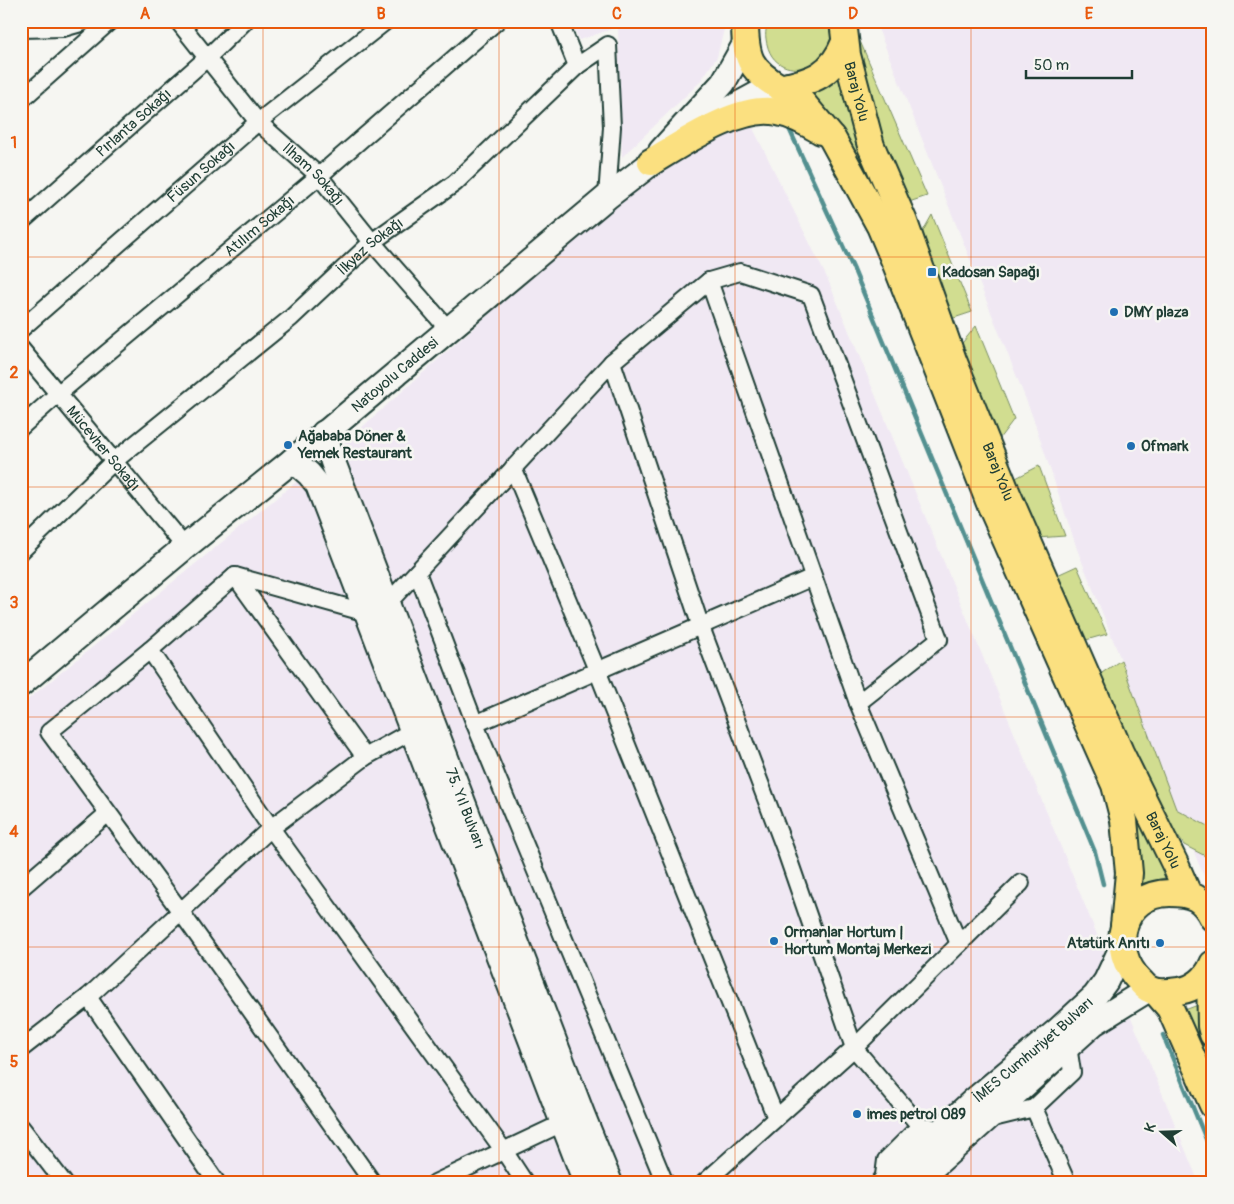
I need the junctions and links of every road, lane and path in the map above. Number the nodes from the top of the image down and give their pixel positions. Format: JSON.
{"nodes":[{"id":1,"x":88,"y":21,"type":"edge"},
{"id":2,"x":110,"y":21,"type":"edge"},
{"id":3,"x":178,"y":21,"type":"edge"},
{"id":4,"x":244,"y":21,"type":"edge"},
{"id":5,"x":386,"y":21,"type":"edge"},
{"id":6,"x":497,"y":21,"type":"edge"},
{"id":7,"x":559,"y":21,"type":"edge"},
{"id":8,"x":746,"y":28,"type":"edge"},
{"id":9,"x":845,"y":28,"type":"edge"},
{"id":10,"x":21,"y":29,"type":"edge"},
{"id":11,"x":207,"y":58,"type":"junction"},
{"id":12,"x":577,"y":66,"type":"junction"},
{"id":13,"x":785,"y":87,"type":"junction"},
{"id":14,"x":21,"y":100,"type":"edge"},
{"id":15,"x":258,"y":122,"type":"junction"},
{"id":16,"x":832,"y":138,"type":"junction"},
{"id":17,"x":651,"y":162,"type":"junction"},
{"id":18,"x":319,"y":176,"type":"junction"},
{"id":19,"x":607,"y":197,"type":"junction"},
{"id":20,"x":21,"y":222,"type":"edge"},
{"id":21,"x":372,"y":242,"type":"junction"},
{"id":22,"x":709,"y":281,"type":"junction"},
{"id":23,"x":21,"y":329,"type":"edge"},
{"id":24,"x":448,"y":329,"type":"junction"},
{"id":25,"x":21,"y":349,"type":"edge"},
{"id":26,"x":612,"y":362,"type":"junction"},
{"id":27,"x":59,"y":393,"type":"junction"},
{"id":28,"x":21,"y":428,"type":"edge"},
{"id":29,"x":324,"y":433,"type":"junction"},
{"id":30,"x":293,"y":460,"type":"junction"},
{"id":31,"x":113,"y":462,"type":"junction"},
{"id":32,"x":513,"y":468,"type":"junction"},
{"id":33,"x":185,"y":547,"type":"junction"},
{"id":34,"x":21,"y":551,"type":"edge"},
{"id":35,"x":417,"y":572,"type":"junction"},
{"id":36,"x":236,"y":576,"type":"junction"},
{"id":37,"x":814,"y":577,"type":"junction"},
{"id":38,"x":377,"y":609,"type":"junction"},
{"id":39,"x":701,"y":627,"type":"junction"},
{"id":40,"x":150,"y":650,"type":"junction"},
{"id":41,"x":597,"y":670,"type":"junction"},
{"id":42,"x":21,"y":684,"type":"edge"},
{"id":43,"x":858,"y":703,"type":"junction"},
{"id":44,"x":475,"y":724,"type":"junction"},
{"id":45,"x":422,"y":725,"type":"junction"},
{"id":46,"x":365,"y":757,"type":"junction"},
{"id":47,"x":107,"y":814,"type":"junction"},
{"id":48,"x":271,"y":828,"type":"junction"},
{"id":49,"x":1021,"y":883,"type":"dead end"},
{"id":50,"x":21,"y":888,"type":"edge"},
{"id":51,"x":1198,"y":894,"type":"edge"},
{"id":52,"x":180,"y":912,"type":"junction"},
{"id":53,"x":1213,"y":918,"type":"edge"},
{"id":54,"x":1123,"y":936,"type":"junction"},
{"id":55,"x":960,"y":944,"type":"junction"},
{"id":56,"x":1211,"y":968,"type":"edge"},
{"id":57,"x":1152,"y":990,"type":"junction"},
{"id":58,"x":88,"y":997,"type":"junction"},
{"id":59,"x":1213,"y":1034,"type":"edge"},
{"id":60,"x":1063,"y":1038,"type":"junction"},
{"id":61,"x":854,"y":1048,"type":"junction"},
{"id":62,"x":21,"y":1049,"type":"edge"},
{"id":63,"x":1213,"y":1105,"type":"edge"},
{"id":64,"x":1034,"y":1108,"type":"junction"},
{"id":65,"x":572,"y":1118,"type":"junction"},
{"id":66,"x":776,"y":1118,"type":"junction"},
{"id":67,"x":984,"y":1120,"type":"junction"},
{"id":68,"x":21,"y":1127,"type":"edge"},
{"id":69,"x":940,"y":1133,"type":"junction"},
{"id":70,"x":504,"y":1150,"type":"junction"},
{"id":71,"x":64,"y":1183,"type":"edge"},
{"id":72,"x":217,"y":1183,"type":"edge"},
{"id":73,"x":373,"y":1183,"type":"edge"},
{"id":74,"x":435,"y":1183,"type":"edge"},
{"id":75,"x":525,"y":1183,"type":"edge"},
{"id":76,"x":586,"y":1183,"type":"edge"},
{"id":77,"x":610,"y":1183,"type":"edge"},
{"id":78,"x":665,"y":1183,"type":"edge"},
{"id":79,"x":704,"y":1183,"type":"edge"},
{"id":80,"x":884,"y":1183,"type":"edge"},
{"id":81,"x":915,"y":1183,"type":"edge"},
{"id":82,"x":1067,"y":1183,"type":"edge"}],
"edges":[{"from":1,"to":10,"type":"street"},
{"from":2,"to":14,"type":"street"},
{"from":3,"to":11,"type":"street","name":"İlham Sokağı"},
{"from":4,"to":11,"type":"street","name":"Pırlanta Sokağı"},
{"from":5,"to":15,"type":"street","name":"Füsun Sokağı"},
{"from":6,"to":18,"type":"street","name":"Atılım Sokağı"},
{"from":7,"to":12,"type":"street"},
{"from":8,"to":13,"type":"main road","name":"Baraj Yolu"},
{"from":8,"to":17,"type":"street"},
{"from":9,"to":13,"type":"main road"},
{"from":9,"to":51,"type":"main road","name":"Baraj Yolu"},
{"from":11,"to":15,"type":"street","name":"İlham Sokağı"},
{"from":11,"to":20,"type":"street","name":"Pırlanta Sokağı"},
{"from":12,"to":19,"type":"street","name":"İlkyaz Sokağı"},
{"from":12,"to":21,"type":"street","name":"İlkyaz Sokağı"},
{"from":13,"to":16,"type":"main road","name":"Baraj Yolu"},
{"from":13,"to":17,"type":"street","name":"Natoyolu Caddesi"},
{"from":15,"to":18,"type":"street","name":"İlham Sokağı"},
{"from":15,"to":23,"type":"street","name":"Füsun Sokağı"},
{"from":16,"to":17,"type":"main road"},
{"from":16,"to":54,"type":"main road","name":"Baraj Yolu"},
{"from":17,"to":19,"type":"street","name":"Natoyolu Caddesi"},
{"from":18,"to":21,"type":"street","name":"İlham Sokağı"},
{"from":18,"to":27,"type":"street","name":"Atılım Sokağı"},
{"from":19,"to":24,"type":"street","name":"Natoyolu Caddesi"},
{"from":21,"to":24,"type":"street","name":"İlham Sokağı"},
{"from":21,"to":31,"type":"street","name":"İlkyaz Sokağı"},
{"from":22,"to":26,"type":"street"},
{"from":22,"to":37,"type":"street"},
{"from":22,"to":43,"type":"street"},
{"from":24,"to":29,"type":"street","name":"Natoyolu Caddesi"},
{"from":25,"to":27,"type":"street","name":"Mücevher Sokağı"},
{"from":26,"to":32,"type":"street"},
{"from":26,"to":39,"type":"street"},
{"from":27,"to":28,"type":"street","name":"Atılım Sokağı"},
{"from":27,"to":31,"type":"street","name":"Mücevher Sokağı"},
{"from":29,"to":30,"type":"street","name":"Natoyolu Caddesi"},
{"from":29,"to":38,"type":"street","name":"75. Yıl Bulvarı"},
{"from":30,"to":33,"type":"street","name":"Natoyolu Caddesi"},
{"from":30,"to":38,"type":"street","name":"75. Yıl Bulvarı"},
{"from":31,"to":33,"type":"street","name":"Mücevher Sokağı"},
{"from":31,"to":34,"type":"street","name":"İlkyaz Sokağı"},
{"from":32,"to":35,"type":"street"},
{"from":32,"to":41,"type":"street"},
{"from":33,"to":42,"type":"street","name":"Natoyolu Caddesi"},
{"from":35,"to":38,"type":"street"},
{"from":35,"to":44,"type":"street"},
{"from":36,"to":38,"type":"street"},
{"from":36,"to":40,"type":"street"},
{"from":36,"to":46,"type":"street"},
{"from":37,"to":39,"type":"street"},
{"from":37,"to":43,"type":"street"},
{"from":38,"to":45,"type":"street","name":"75. Yıl Bulvarı"},
{"from":39,"to":41,"type":"street"},
{"from":39,"to":61,"type":"street"},
{"from":40,"to":47,"type":"street"},
{"from":40,"to":48,"type":"street"},
{"from":41,"to":44,"type":"street"},
{"from":41,"to":66,"type":"street"},
{"from":43,"to":55,"type":"street"},
{"from":44,"to":78,"type":"street"},
{"from":45,"to":46,"type":"street"},
{"from":45,"to":65,"type":"street","name":"75. Yıl Bulvarı"},
{"from":46,"to":48,"type":"street"},
{"from":47,"to":50,"type":"street"},
{"from":47,"to":52,"type":"street"},
{"from":48,"to":52,"type":"street"},
{"from":48,"to":70,"type":"street"},
{"from":49,"to":55,"type":"street"},
{"from":51,"to":53,"type":"main road","name":"Baraj Yolu"},
{"from":51,"to":54,"type":"main road"},
{"from":52,"to":58,"type":"street"},
{"from":52,"to":73,"type":"street"},
{"from":54,"to":57,"type":"main road"},
{"from":54,"to":60,"type":"street","name":"İMES Cumhuriyet Bulvarı"},
{"from":55,"to":61,"type":"street"},
{"from":56,"to":57,"type":"main road"},
{"from":56,"to":59,"type":"main road"},
{"from":57,"to":60,"type":"street","name":"İMES Cumhuriyet Bulvarı"},
{"from":57,"to":63,"type":"main road"},
{"from":58,"to":62,"type":"street"},
{"from":58,"to":72,"type":"street"},
{"from":60,"to":64,"type":"street"},
{"from":60,"to":67,"type":"street","name":"İMES Cumhuriyet Bulvarı"},
{"from":60,"to":69,"type":"street","name":"İMES Cumhuriyet Bulvarı"},
{"from":61,"to":66,"type":"street"},
{"from":61,"to":69,"type":"street"},
{"from":64,"to":67,"type":"street"},
{"from":64,"to":82,"type":"street"},
{"from":65,"to":70,"type":"street"},
{"from":65,"to":76,"type":"street","name":"75. Yıl Bulvarı"},
{"from":65,"to":77,"type":"street","name":"75. Yıl Bulvarı"},
{"from":66,"to":79,"type":"street"},
{"from":67,"to":69,"type":"street","name":"İMES Cumhuriyet Bulvarı"},
{"from":68,"to":71,"type":"street"},
{"from":69,"to":80,"type":"street","name":"İMES Cumhuriyet Bulvarı"},
{"from":69,"to":81,"type":"street","name":"İMES Cumhuriyet Bulvarı"},
{"from":70,"to":74,"type":"street"},
{"from":70,"to":75,"type":"street"}]}
